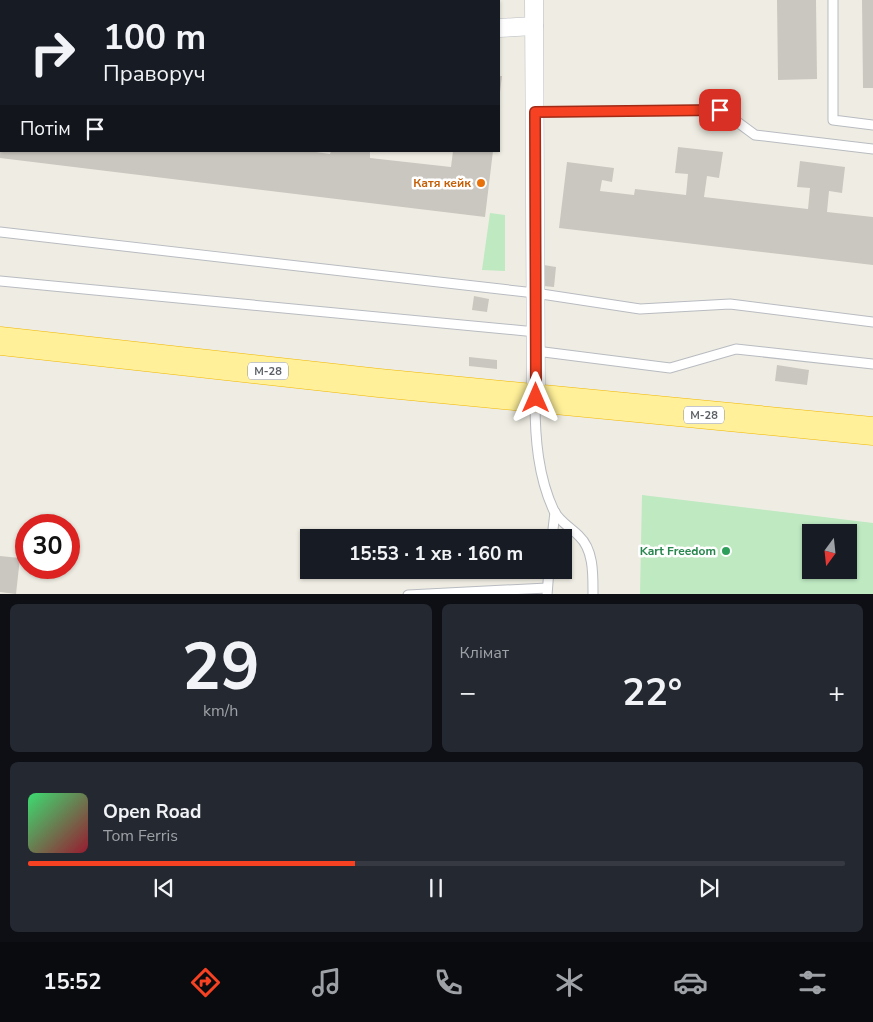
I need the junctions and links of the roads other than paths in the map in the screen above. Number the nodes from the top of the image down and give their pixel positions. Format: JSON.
{"nodes":[{"id":1,"x":534,"y":0,"type":"edge"},
{"id":2,"x":833,"y":0,"type":"edge"},
{"id":3,"x":534,"y":26,"type":"junction"},
{"id":4,"x":500,"y":28,"type":"edge"},
{"id":5,"x":535,"y":112,"type":"junction"},
{"id":6,"x":873,"y":126,"type":"edge"},
{"id":7,"x":873,"y":150,"type":"edge"},
{"id":8,"x":0,"y":232,"type":"edge"},
{"id":9,"x":0,"y":281,"type":"edge"},
{"id":10,"x":535,"y":293,"type":"junction"},
{"id":11,"x":873,"y":322,"type":"edge"},
{"id":12,"x":536,"y":332,"type":"junction"},
{"id":13,"x":0,"y":341,"type":"edge"},
{"id":14,"x":536,"y":351,"type":"junction"},
{"id":15,"x":873,"y":364,"type":"edge"},
{"id":16,"x":536,"y":398,"type":"junction"},
{"id":17,"x":873,"y":431,"type":"edge"},
{"id":18,"x":555,"y":512,"type":"junction"},
{"id":19,"x":553,"y":529,"type":"edge"},
{"id":20,"x":547,"y":591,"type":"edge"},
{"id":21,"x":408,"y":594,"type":"edge"},
{"id":22,"x":593,"y":594,"type":"edge"}],
"edges":[{"from":1,"to":3,"type":"street"},
{"from":2,"to":6,"type":"lane"},
{"from":3,"to":4,"type":"street"},
{"from":3,"to":5,"type":"street"},
{"from":5,"to":7,"type":"lane"},
{"from":5,"to":10,"type":"street"},
{"from":8,"to":10,"type":"lane"},
{"from":9,"to":12,"type":"lane"},
{"from":10,"to":11,"type":"lane"},
{"from":10,"to":12,"type":"street"},
{"from":12,"to":14,"type":"street"},
{"from":13,"to":16,"type":"highway","number":"М-28"},
{"from":14,"to":15,"type":"lane"},
{"from":14,"to":16,"type":"street"},
{"from":16,"to":17,"type":"highway","number":"М-28"},
{"from":16,"to":18,"type":"lane"},
{"from":18,"to":19,"type":"lane"},
{"from":18,"to":22,"type":"lane"},
{"from":20,"to":21,"type":"lane"}]}
